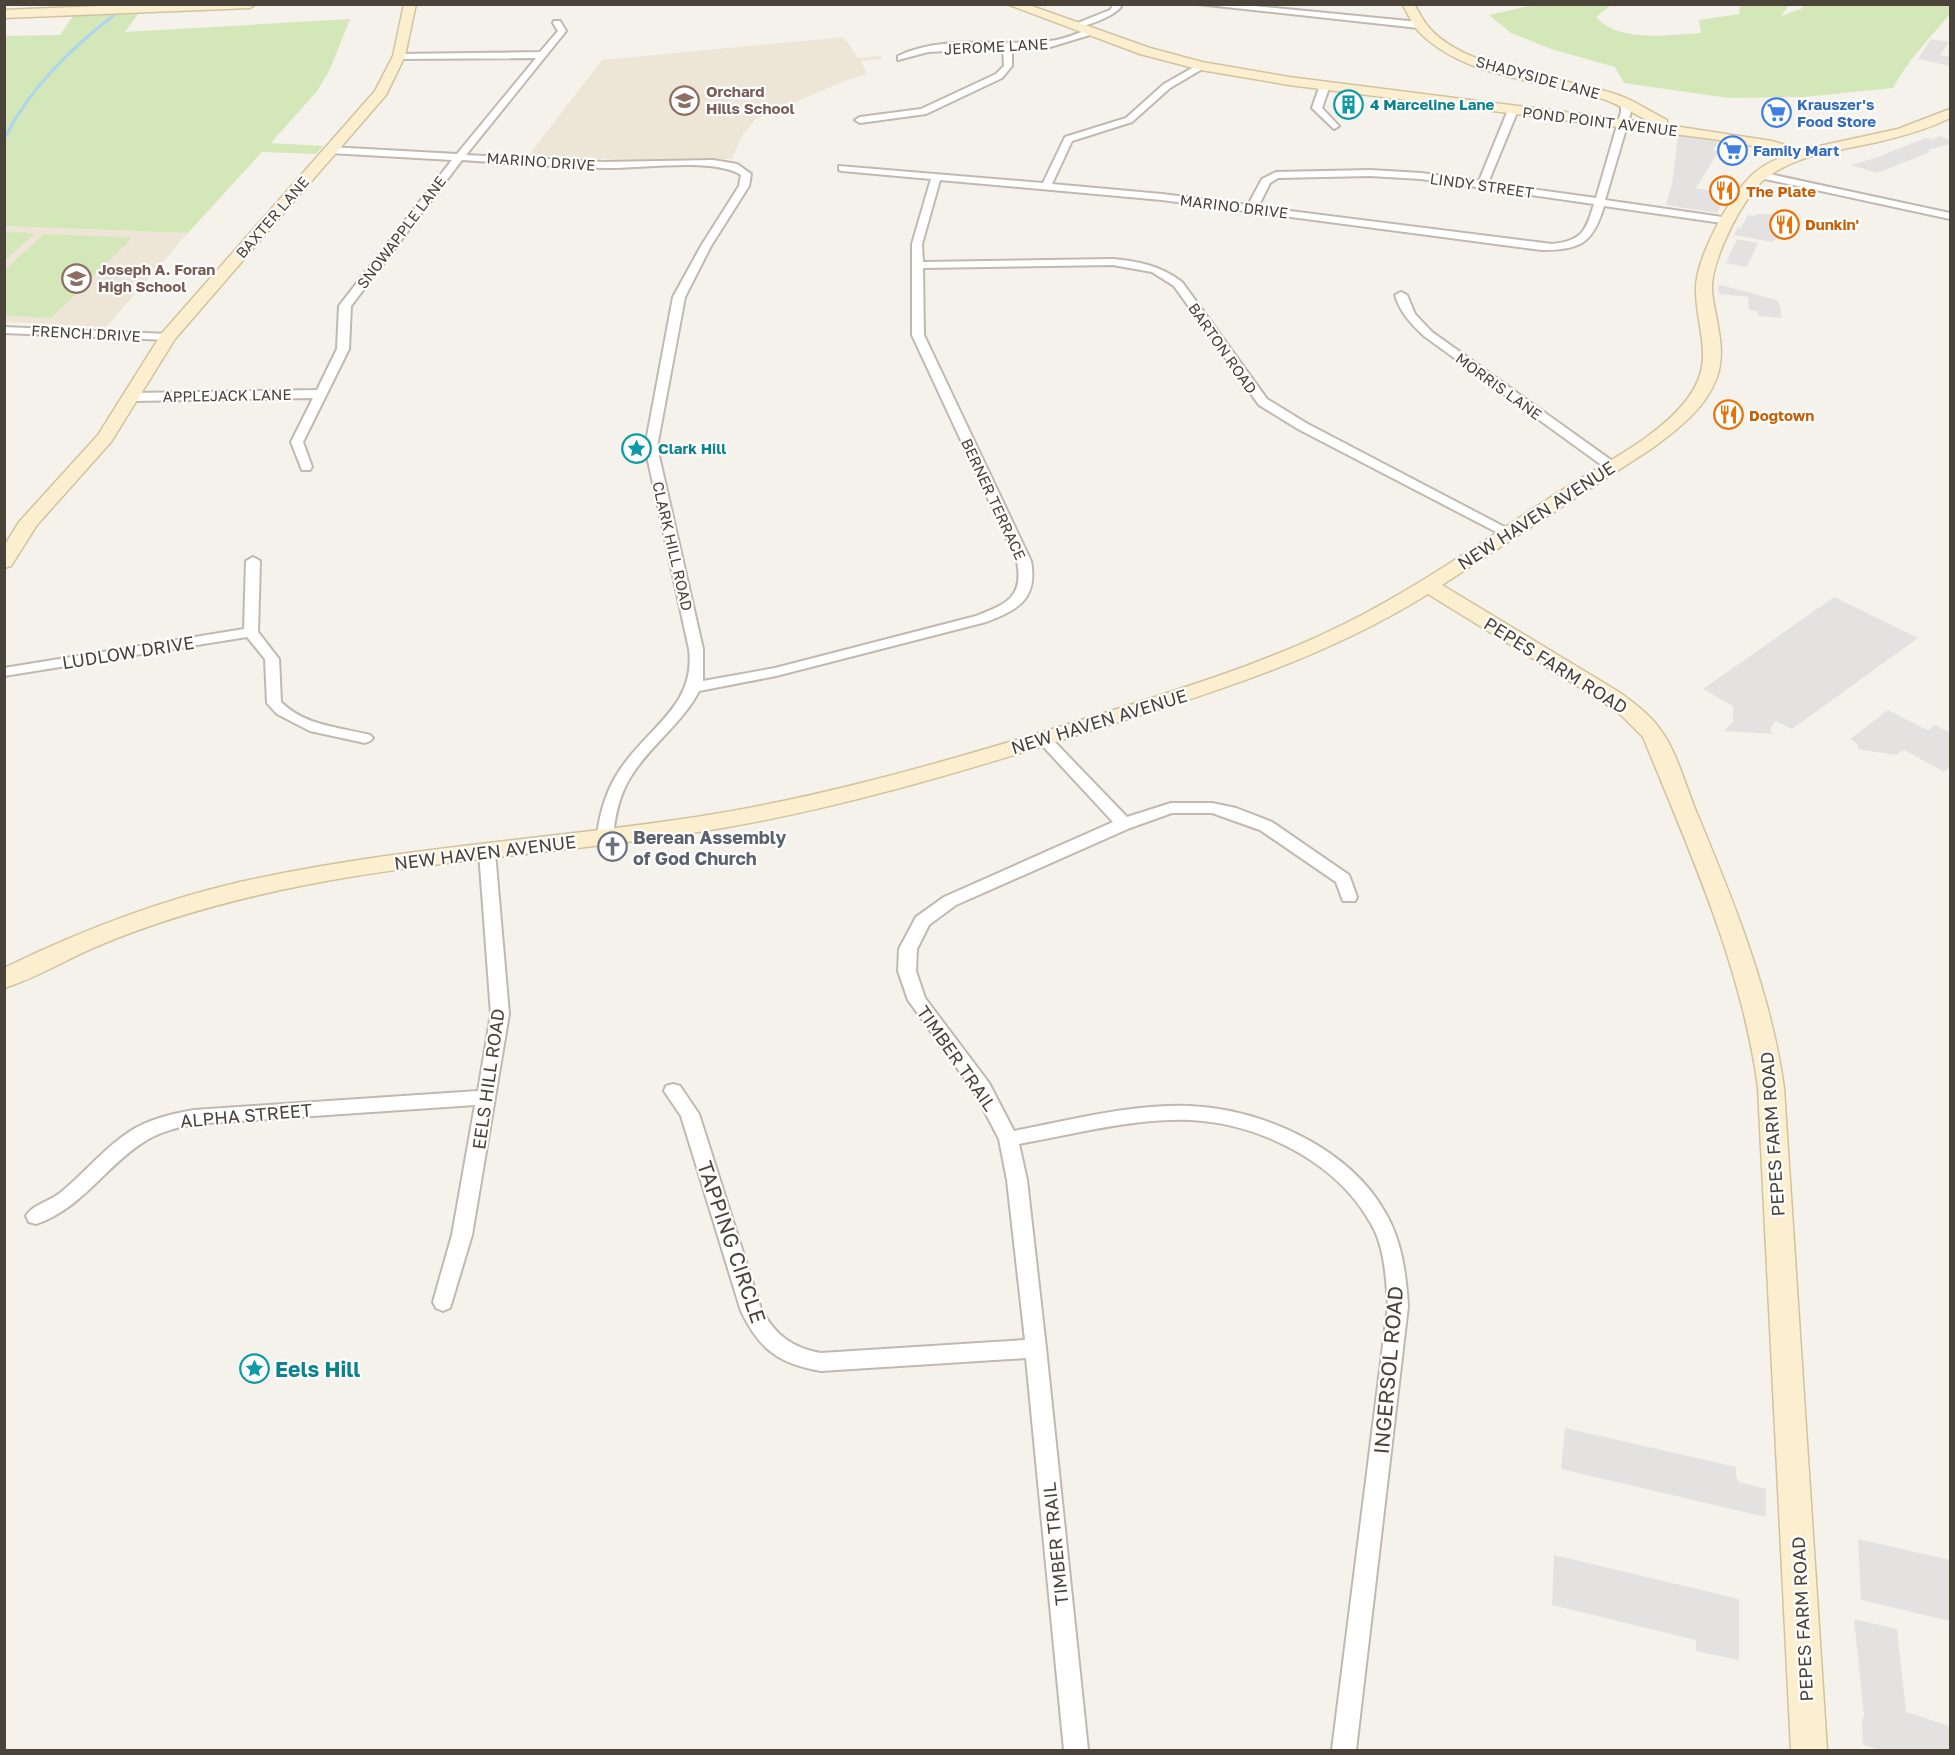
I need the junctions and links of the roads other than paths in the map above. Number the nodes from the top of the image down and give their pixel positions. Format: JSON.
{"nodes":[{"id":1,"x":250,"y":4,"type":"edge"},
{"id":2,"x":410,"y":4,"type":"edge"},
{"id":3,"x":1013,"y":4,"type":"edge"},
{"id":4,"x":1118,"y":4,"type":"edge"},
{"id":5,"x":1202,"y":4,"type":"edge"},
{"id":6,"x":1408,"y":4,"type":"edge"},
{"id":7,"x":56,"y":9,"type":"edge"},
{"id":8,"x":4,"y":14,"type":"edge"},
{"id":9,"x":557,"y":23,"type":"dead end"},
{"id":10,"x":1419,"y":25,"type":"junction"},
{"id":11,"x":1074,"y":26,"type":"junction"},
{"id":12,"x":1090,"y":32,"type":"junction"},
{"id":13,"x":1007,"y":45,"type":"junction"},
{"id":14,"x":541,"y":55,"type":"junction"},
{"id":15,"x":399,"y":56,"type":"junction"},
{"id":16,"x":901,"y":58,"type":"dead end"},
{"id":17,"x":1201,"y":66,"type":"junction"},
{"id":18,"x":1324,"y":85,"type":"junction"},
{"id":19,"x":1619,"y":101,"type":"junction"},
{"id":20,"x":1513,"y":110,"type":"junction"},
{"id":21,"x":1950,"y":113,"type":"edge"},
{"id":22,"x":860,"y":120,"type":"dead end"},
{"id":23,"x":1623,"y":124,"type":"junction"},
{"id":24,"x":1334,"y":126,"type":"dead end"},
{"id":25,"x":1674,"y":130,"type":"junction"},
{"id":26,"x":330,"y":150,"type":"junction"},
{"id":27,"x":1801,"y":155,"type":"junction"},
{"id":28,"x":460,"y":156,"type":"junction"},
{"id":29,"x":842,"y":168,"type":"dead end"},
{"id":30,"x":1760,"y":175,"type":"junction"},
{"id":31,"x":747,"y":177,"type":"joint"},
{"id":32,"x":936,"y":178,"type":"junction"},
{"id":33,"x":1483,"y":184,"type":"junction"},
{"id":34,"x":1046,"y":187,"type":"junction"},
{"id":35,"x":1599,"y":202,"type":"junction"},
{"id":36,"x":1252,"y":208,"type":"junction"},
{"id":37,"x":1950,"y":216,"type":"edge"},
{"id":38,"x":1729,"y":221,"type":"junction"},
{"id":39,"x":917,"y":265,"type":"junction"},
{"id":40,"x":1401,"y":295,"type":"dead end"},
{"id":41,"x":4,"y":330,"type":"edge"},
{"id":42,"x":168,"y":337,"type":"junction"},
{"id":43,"x":321,"y":394,"type":"junction"},
{"id":44,"x":132,"y":397,"type":"junction"},
{"id":45,"x":1611,"y":466,"type":"junction"},
{"id":46,"x":306,"y":467,"type":"dead end"},
{"id":47,"x":1509,"y":533,"type":"junction"},
{"id":48,"x":253,"y":561,"type":"dead end"},
{"id":49,"x":4,"y":562,"type":"edge"},
{"id":50,"x":1429,"y":585,"type":"junction"},
{"id":51,"x":251,"y":632,"type":"junction"},
{"id":52,"x":4,"y":672,"type":"edge"},
{"id":53,"x":694,"y":687,"type":"junction"},
{"id":54,"x":364,"y":738,"type":"dead end"},
{"id":55,"x":1044,"y":739,"type":"junction"},
{"id":56,"x":1124,"y":824,"type":"junction"},
{"id":57,"x":606,"y":836,"type":"junction"},
{"id":58,"x":487,"y":852,"type":"junction"},
{"id":59,"x":1348,"y":897,"type":"dead end"},
{"id":60,"x":4,"y":979,"type":"edge"},
{"id":61,"x":673,"y":1091,"type":"dead end"},
{"id":62,"x":487,"y":1097,"type":"junction"},
{"id":63,"x":1008,"y":1139,"type":"junction"},
{"id":64,"x":36,"y":1216,"type":"dead end"},
{"id":65,"x":443,"y":1302,"type":"dead end"},
{"id":66,"x":1036,"y":1348,"type":"junction"},
{"id":67,"x":1076,"y":1750,"type":"edge"},
{"id":68,"x":1344,"y":1750,"type":"edge"},
{"id":69,"x":1809,"y":1750,"type":"edge"}],
"edges":[{"from":1,"to":7,"type":"main road"},
{"from":2,"to":15,"type":"main road","name":"BAXTER LANE"},
{"from":3,"to":11,"type":"main road","name":"POND POINT AVENUE"},
{"from":4,"to":11,"type":"street"},
{"from":5,"to":10,"type":"street"},
{"from":6,"to":10,"type":"main road","name":"SHADYSIDE LANE"},
{"from":7,"to":8,"type":"main road"},
{"from":9,"to":14,"type":"street","name":"SNOWAPPLE LANE"},
{"from":10,"to":19,"type":"main road","name":"SHADYSIDE LANE"},
{"from":11,"to":12,"type":"main road","name":"POND POINT AVENUE"},
{"from":12,"to":13,"type":"street","name":"JEROME LANE"},
{"from":12,"to":17,"type":"main road","name":"POND POINT AVENUE"},
{"from":13,"to":16,"type":"street","name":"JEROME LANE"},
{"from":13,"to":22,"type":"street"},
{"from":14,"to":15,"type":"street"},
{"from":14,"to":28,"type":"street","name":"SNOWAPPLE LANE"},
{"from":15,"to":26,"type":"main road","name":"BAXTER LANE"},
{"from":17,"to":18,"type":"main road","name":"POND POINT AVENUE"},
{"from":17,"to":34,"type":"street"},
{"from":18,"to":20,"type":"main road","name":"POND POINT AVENUE"},
{"from":18,"to":24,"type":"street"},
{"from":19,"to":23,"type":"street","name":"SHADYSIDE LANE"},
{"from":19,"to":25,"type":"main road","name":"SHADYSIDE LANE"},
{"from":20,"to":23,"type":"main road","name":"POND POINT AVENUE"},
{"from":20,"to":33,"type":"street"},
{"from":21,"to":27,"type":"main road","name":"NEW HAVEN AVENUE"},
{"from":23,"to":25,"type":"main road","name":"POND POINT AVENUE"},
{"from":23,"to":35,"type":"street"},
{"from":25,"to":27,"type":"main road","name":"POND POINT AVENUE"},
{"from":26,"to":28,"type":"street","name":"MARINO DRIVE"},
{"from":26,"to":42,"type":"main road","name":"BAXTER LANE"},
{"from":27,"to":30,"type":"main road","name":"NEW HAVEN AVENUE"},
{"from":28,"to":31,"type":"street","name":"MARINO DRIVE"},
{"from":28,"to":43,"type":"street","name":"SNOWAPPLE LANE"},
{"from":29,"to":32,"type":"street","name":"MARINO DRIVE"},
{"from":30,"to":37,"type":"street"},
{"from":30,"to":38,"type":"main road","name":"NEW HAVEN AVENUE"},
{"from":31,"to":53,"type":"street","name":"CLARK HILL ROAD"},
{"from":32,"to":34,"type":"street","name":"MARINO DRIVE"},
{"from":32,"to":39,"type":"street","name":"BERNER TERRACE"},
{"from":33,"to":35,"type":"street","name":"LINDY STREET"},
{"from":33,"to":36,"type":"street","name":"LINDY STREET"},
{"from":34,"to":36,"type":"street","name":"MARINO DRIVE"},
{"from":35,"to":36,"type":"street","name":"MARINO DRIVE"},
{"from":35,"to":38,"type":"street","name":"LINDY STREET"},
{"from":38,"to":45,"type":"main road","name":"NEW HAVEN AVENUE"},
{"from":39,"to":47,"type":"street","name":"BARTON ROAD"},
{"from":39,"to":53,"type":"street","name":"BERNER TERRACE"},
{"from":40,"to":45,"type":"street","name":"MORRIS LANE"},
{"from":41,"to":42,"type":"street","name":"FRENCH DRIVE"},
{"from":42,"to":44,"type":"main road","name":"BAXTER LANE"},
{"from":43,"to":44,"type":"street","name":"APPLEJACK LANE"},
{"from":43,"to":46,"type":"street","name":"SNOWAPPLE LANE"},
{"from":44,"to":49,"type":"main road","name":"BAXTER LANE"},
{"from":45,"to":47,"type":"main road","name":"NEW HAVEN AVENUE"},
{"from":47,"to":50,"type":"main road","name":"NEW HAVEN AVENUE"},
{"from":48,"to":51,"type":"street"},
{"from":50,"to":55,"type":"main road","name":"NEW HAVEN AVENUE"},
{"from":50,"to":69,"type":"main road","name":"PEPES FARM ROAD"},
{"from":51,"to":52,"type":"street","name":"LUDLOW DRIVE"},
{"from":51,"to":54,"type":"street"},
{"from":53,"to":57,"type":"street"},
{"from":55,"to":56,"type":"street"},
{"from":55,"to":57,"type":"main road","name":"NEW HAVEN AVENUE"},
{"from":56,"to":59,"type":"street","name":"TIMBER TRAIL"},
{"from":56,"to":63,"type":"street","name":"TIMBER TRAIL"},
{"from":57,"to":58,"type":"main road","name":"NEW HAVEN AVENUE"},
{"from":58,"to":60,"type":"main road","name":"NEW HAVEN AVENUE"},
{"from":58,"to":62,"type":"street","name":"EELS HILL ROAD"},
{"from":61,"to":66,"type":"street","name":"TAPPING CIRCLE"},
{"from":62,"to":64,"type":"street","name":"ALPHA STREET"},
{"from":62,"to":65,"type":"street","name":"EELS HILL ROAD"},
{"from":63,"to":66,"type":"street","name":"TIMBER TRAIL"},
{"from":63,"to":68,"type":"street","name":"INGERSOL ROAD"},
{"from":66,"to":67,"type":"street","name":"TIMBER TRAIL"}]}
